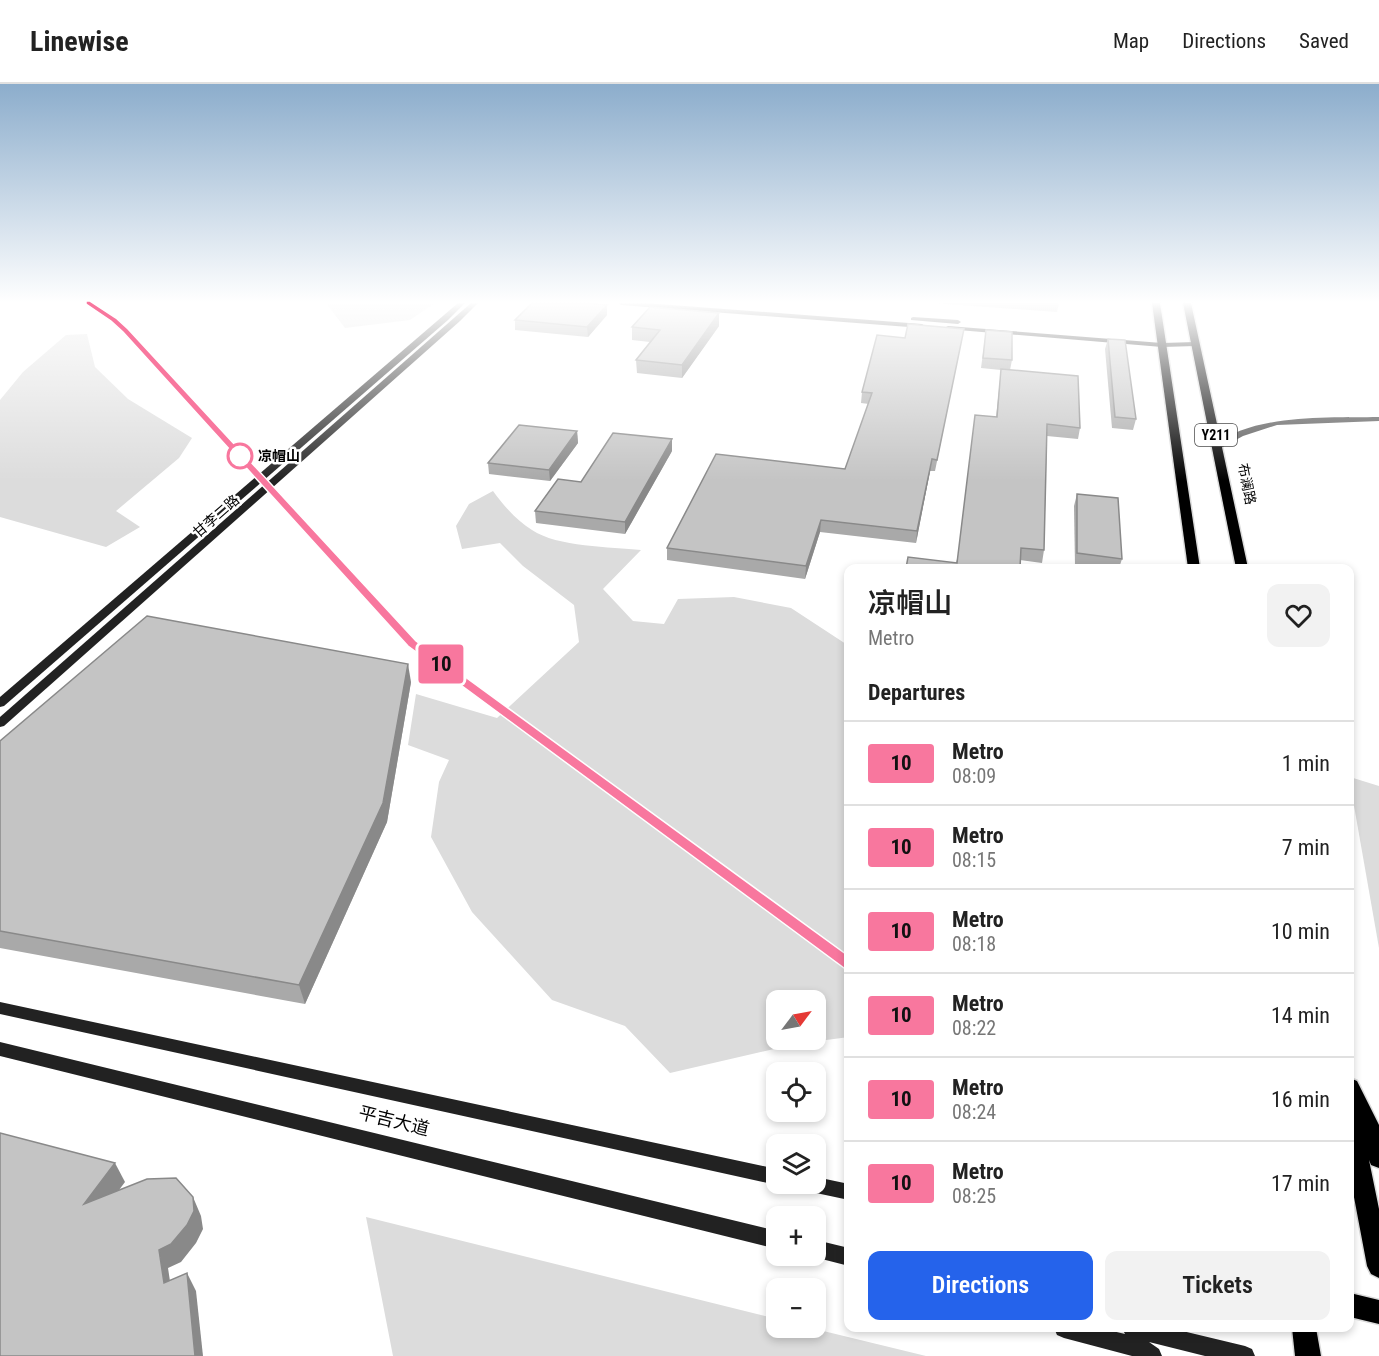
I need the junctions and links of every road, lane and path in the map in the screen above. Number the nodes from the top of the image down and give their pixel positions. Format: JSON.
{"nodes":[{"id":1,"x":393,"y":362,"type":"edge"},
{"id":2,"x":410,"y":362,"type":"edge"},
{"id":3,"x":1164,"y":362,"type":"edge"},
{"id":4,"x":1199,"y":362,"type":"edge"},
{"id":5,"x":1379,"y":419,"type":"edge"},
{"id":6,"x":1218,"y":446,"type":"junction"},
{"id":7,"x":1193,"y":564,"type":"edge"},
{"id":8,"x":1241,"y":564,"type":"edge"},
{"id":9,"x":0,"y":703,"type":"edge"},
{"id":10,"x":0,"y":723,"type":"edge"},
{"id":11,"x":0,"y":1008,"type":"edge"},
{"id":12,"x":0,"y":1049,"type":"edge"},
{"id":13,"x":1354,"y":1095,"type":"edge"},
{"id":14,"x":1354,"y":1140,"type":"edge"},
{"id":15,"x":1379,"y":1158,"type":"edge"},
{"id":16,"x":766,"y":1175,"type":"edge"},
{"id":17,"x":826,"y":1188,"type":"edge"},
{"id":18,"x":844,"y":1191,"type":"edge"},
{"id":19,"x":766,"y":1237,"type":"edge"},
{"id":20,"x":826,"y":1251,"type":"edge"},
{"id":21,"x":844,"y":1256,"type":"edge"},
{"id":22,"x":1379,"y":1266,"type":"edge"},
{"id":23,"x":1354,"y":1306,"type":"edge"},
{"id":24,"x":1379,"y":1312,"type":"edge"},
{"id":25,"x":1079,"y":1332,"type":"edge"},
{"id":26,"x":1148,"y":1332,"type":"edge"},
{"id":27,"x":1305,"y":1332,"type":"edge"},
{"id":28,"x":1152,"y":1356,"type":"edge"},
{"id":29,"x":1245,"y":1356,"type":"edge"},
{"id":30,"x":1308,"y":1356,"type":"edge"}],
"edges":[{"from":1,"to":9,"type":"street","name":"甘李二路"},
{"from":2,"to":10,"type":"street","name":"甘李二路"},
{"from":3,"to":7,"type":"main road","number":"Y211"},
{"from":4,"to":6,"type":"main road","name":"布澜路","number":"Y211"},
{"from":5,"to":6,"type":"street"},
{"from":6,"to":8,"type":"main road","name":"布澜路","number":"Y211"},
{"from":11,"to":16,"type":"street","name":"平吉大道"},
{"from":12,"to":19,"type":"street","name":"平吉大道"},
{"from":13,"to":15,"type":"main road"},
{"from":14,"to":22,"type":"main road"},
{"from":17,"to":18,"type":"street"},
{"from":20,"to":21,"type":"street"},
{"from":23,"to":24,"type":"main road"},
{"from":25,"to":28,"type":"street"},
{"from":26,"to":29,"type":"street"},
{"from":27,"to":30,"type":"main road"}]}
